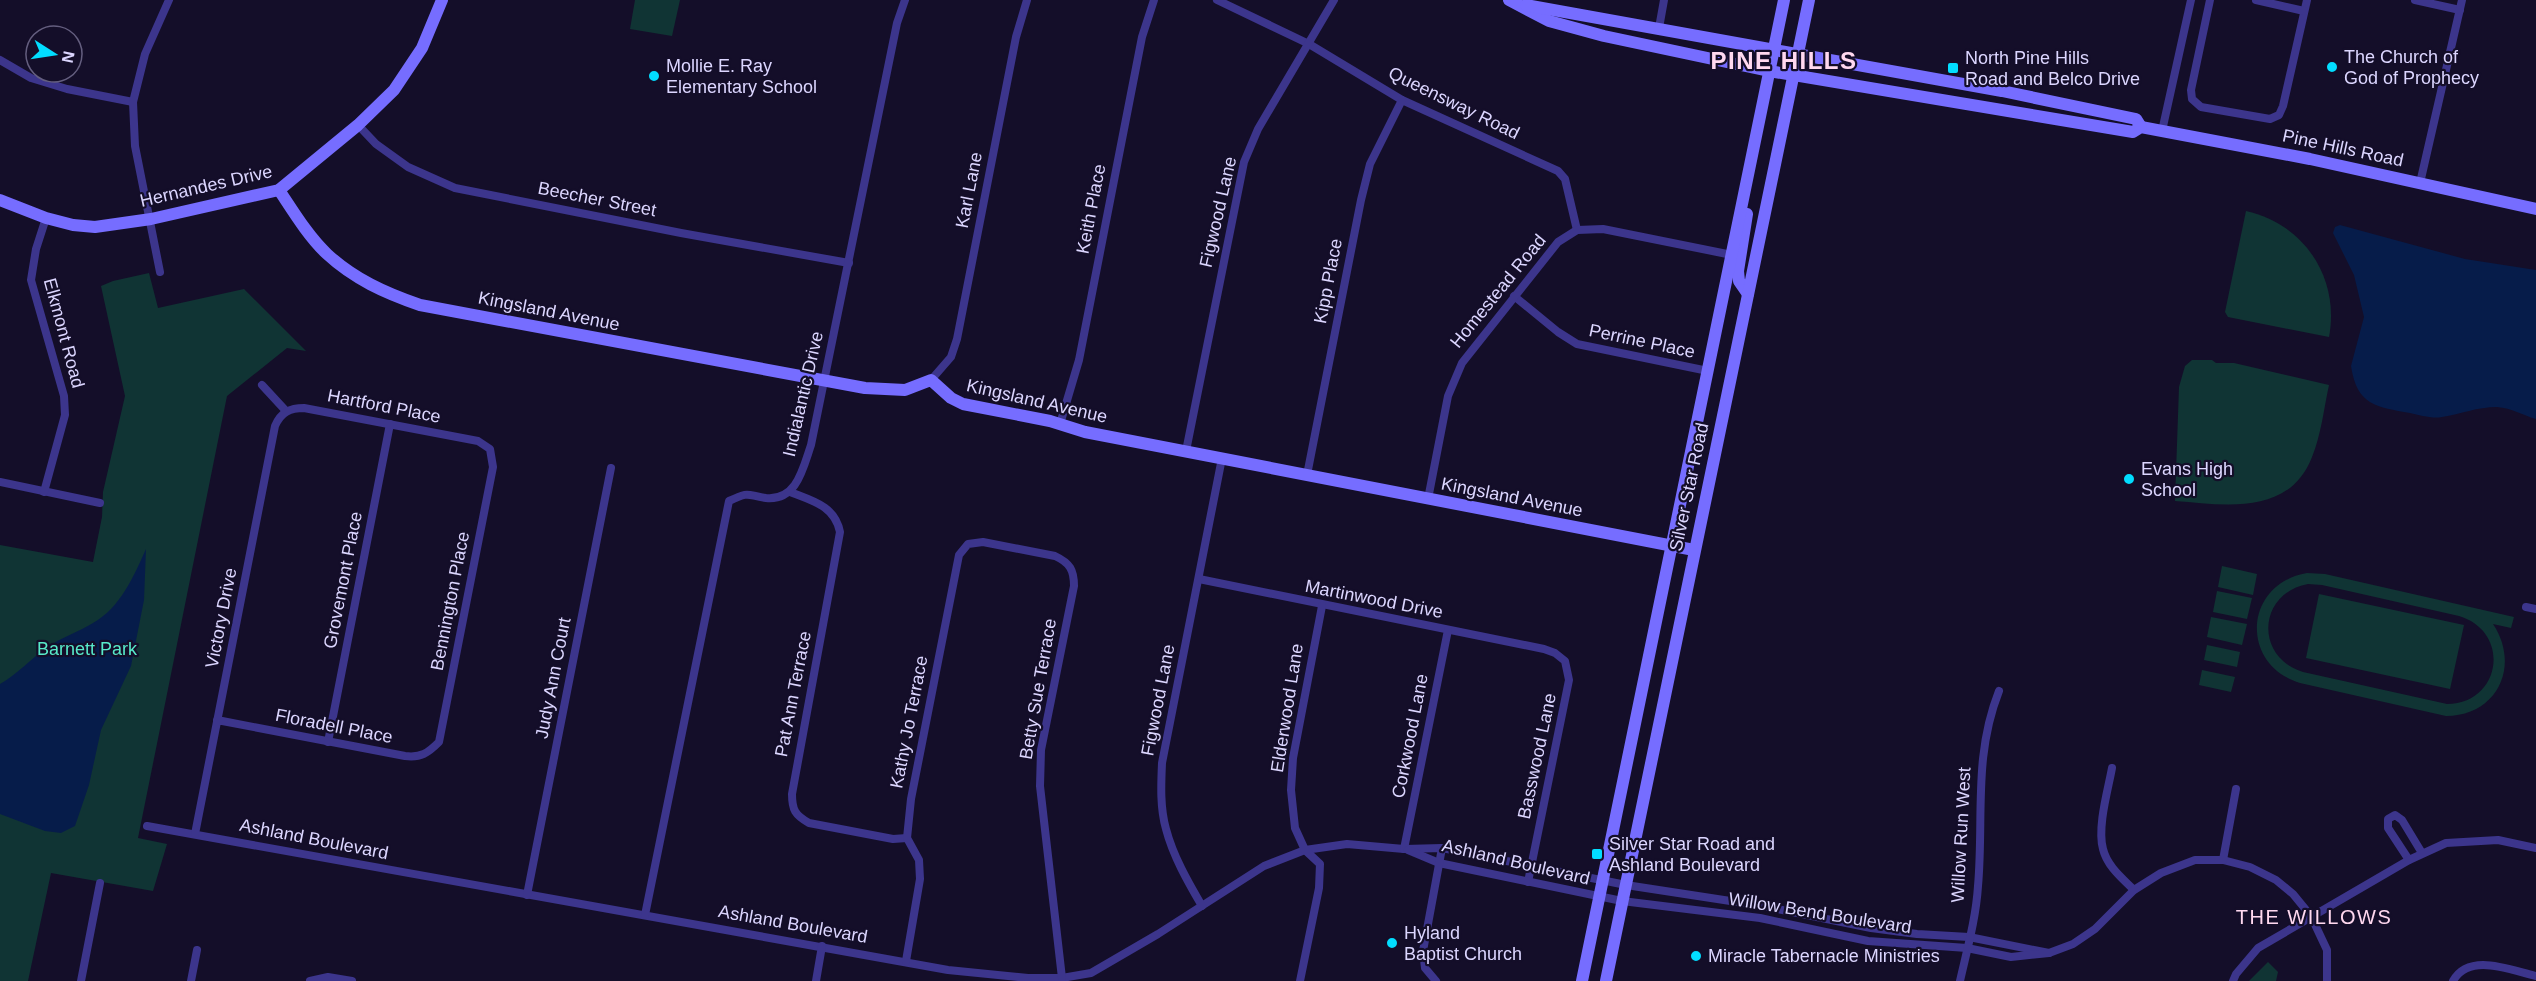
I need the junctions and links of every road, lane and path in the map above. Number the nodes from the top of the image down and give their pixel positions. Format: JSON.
{"nodes":[{"id":1,"x":442,"y":0,"type":"edge"},
{"id":2,"x":905,"y":0,"type":"edge"},
{"id":3,"x":1026,"y":0,"type":"edge"},
{"id":4,"x":1154,"y":0,"type":"edge"},
{"id":5,"x":1217,"y":0,"type":"edge"},
{"id":6,"x":1334,"y":0,"type":"edge"},
{"id":7,"x":1664,"y":0,"type":"edge"},
{"id":8,"x":1784,"y":0,"type":"edge"},
{"id":9,"x":1809,"y":0,"type":"edge"},
{"id":10,"x":2191,"y":0,"type":"edge"},
{"id":11,"x":2210,"y":0,"type":"edge"},
{"id":12,"x":2256,"y":0,"type":"edge"},
{"id":13,"x":2307,"y":0,"type":"edge"},
{"id":14,"x":2415,"y":0,"type":"edge"},
{"id":15,"x":2462,"y":0,"type":"edge"},
{"id":16,"x":165,"y":1,"type":"edge"},
{"id":17,"x":1513,"y":2,"type":"edge"},
{"id":18,"x":2460,"y":10,"type":"junction"},
{"id":19,"x":2304,"y":11,"type":"junction"},
{"id":20,"x":1659,"y":28,"type":"junction"},
{"id":21,"x":1309,"y":44,"type":"junction"},
{"id":22,"x":1773,"y":49,"type":"junction"},
{"id":23,"x":1798,"y":54,"type":"junction"},
{"id":24,"x":0,"y":60,"type":"edge"},
{"id":25,"x":1768,"y":71,"type":"junction"},
{"id":26,"x":1793,"y":75,"type":"junction"},
{"id":27,"x":1402,"y":100,"type":"junction"},
{"id":28,"x":133,"y":102,"type":"junction"},
{"id":29,"x":357,"y":125,"type":"junction"},
{"id":30,"x":2141,"y":127,"type":"junction"},
{"id":31,"x":2162,"y":131,"type":"junction"},
{"id":32,"x":1754,"y":141,"type":"junction"},
{"id":33,"x":2420,"y":183,"type":"junction"},
{"id":34,"x":279,"y":190,"type":"junction"},
{"id":35,"x":0,"y":200,"type":"edge"},
{"id":36,"x":2536,"y":209,"type":"edge"},
{"id":37,"x":46,"y":218,"type":"junction"},
{"id":38,"x":151,"y":219,"type":"junction"},
{"id":39,"x":1577,"y":230,"type":"junction"},
{"id":40,"x":1732,"y":255,"type":"junction"},
{"id":41,"x":849,"y":263,"type":"junction"},
{"id":42,"x":160,"y":272,"type":"dead end"},
{"id":43,"x":1748,"y":294,"type":"junction"},
{"id":44,"x":1514,"y":296,"type":"junction"},
{"id":45,"x":1708,"y":371,"type":"junction"},
{"id":46,"x":931,"y":380,"type":"junction"},
{"id":47,"x":825,"y":382,"type":"junction"},
{"id":48,"x":262,"y":385,"type":"dead end"},
{"id":49,"x":285,"y":411,"type":"junction"},
{"id":50,"x":390,"y":424,"type":"junction"},
{"id":51,"x":1060,"y":424,"type":"junction"},
{"id":52,"x":1186,"y":451,"type":"junction"},
{"id":53,"x":1222,"y":458,"type":"junction"},
{"id":54,"x":493,"y":467,"type":"joint"},
{"id":55,"x":611,"y":468,"type":"dead end"},
{"id":56,"x":1307,"y":475,"type":"junction"},
{"id":57,"x":0,"y":482,"type":"edge"},
{"id":58,"x":44,"y":492,"type":"junction"},
{"id":59,"x":790,"y":492,"type":"junction"},
{"id":60,"x":1428,"y":499,"type":"junction"},
{"id":61,"x":100,"y":503,"type":"dead end"},
{"id":62,"x":1671,"y":546,"type":"junction"},
{"id":63,"x":1022,"y":549,"type":"joint"},
{"id":64,"x":1694,"y":550,"type":"junction"},
{"id":65,"x":1198,"y":579,"type":"junction"},
{"id":66,"x":1322,"y":606,"type":"junction"},
{"id":67,"x":2526,"y":607,"type":"dead end"},
{"id":68,"x":2536,"y":609,"type":"edge"},
{"id":69,"x":1448,"y":630,"type":"junction"},
{"id":70,"x":1544,"y":649,"type":"joint"},
{"id":71,"x":1999,"y":691,"type":"dead end"},
{"id":72,"x":217,"y":720,"type":"junction"},
{"id":73,"x":328,"y":742,"type":"junction"},
{"id":74,"x":439,"y":742,"type":"joint"},
{"id":75,"x":2112,"y":768,"type":"dead end"},
{"id":76,"x":2236,"y":789,"type":"dead end"},
{"id":77,"x":147,"y":826,"type":"dead end"},
{"id":78,"x":195,"y":834,"type":"junction"},
{"id":79,"x":907,"y":838,"type":"junction"},
{"id":80,"x":1442,"y":848,"type":"junction"},
{"id":81,"x":2536,"y":848,"type":"edge"},
{"id":82,"x":1404,"y":849,"type":"junction"},
{"id":83,"x":1305,"y":850,"type":"junction"},
{"id":84,"x":2422,"y":853,"type":"junction"},
{"id":85,"x":2223,"y":860,"type":"junction"},
{"id":86,"x":2409,"y":860,"type":"junction"},
{"id":87,"x":1439,"y":863,"type":"junction"},
{"id":88,"x":1531,"y":865,"type":"junction"},
{"id":89,"x":1602,"y":881,"type":"junction"},
{"id":90,"x":1528,"y":882,"type":"junction"},
{"id":91,"x":100,"y":883,"type":"dead end"},
{"id":92,"x":1626,"y":885,"type":"junction"},
{"id":93,"x":2134,"y":890,"type":"junction"},
{"id":94,"x":527,"y":895,"type":"junction"},
{"id":95,"x":1599,"y":897,"type":"junction"},
{"id":96,"x":1622,"y":901,"type":"junction"},
{"id":97,"x":1202,"y":906,"type":"junction"},
{"id":98,"x":645,"y":915,"type":"junction"},
{"id":99,"x":2311,"y":916,"type":"junction"},
{"id":100,"x":1969,"y":937,"type":"junction"},
{"id":101,"x":822,"y":946,"type":"junction"},
{"id":102,"x":1967,"y":948,"type":"junction"},
{"id":103,"x":197,"y":950,"type":"dead end"},
{"id":104,"x":2049,"y":953,"type":"junction"},
{"id":105,"x":906,"y":962,"type":"junction"},
{"id":106,"x":2536,"y":976,"type":"edge"},
{"id":107,"x":1092,"y":977,"type":"edge"},
{"id":108,"x":1062,"y":978,"type":"junction"},
{"id":109,"x":81,"y":981,"type":"edge"},
{"id":110,"x":191,"y":981,"type":"edge"},
{"id":111,"x":310,"y":981,"type":"edge"},
{"id":112,"x":352,"y":981,"type":"edge"},
{"id":113,"x":816,"y":981,"type":"edge"},
{"id":114,"x":1300,"y":981,"type":"edge"},
{"id":115,"x":1436,"y":981,"type":"edge"},
{"id":116,"x":1582,"y":981,"type":"edge"},
{"id":117,"x":1606,"y":981,"type":"edge"},
{"id":118,"x":1960,"y":981,"type":"edge"},
{"id":119,"x":2233,"y":981,"type":"edge"},
{"id":120,"x":2327,"y":981,"type":"edge"},
{"id":121,"x":2453,"y":981,"type":"edge"}],
"edges":[{"from":1,"to":29,"type":"main road","name":"Hernandes Drive"},
{"from":2,"to":41,"type":"street","name":"Indialantic Drive"},
{"from":3,"to":46,"type":"street","name":"Karl Lane"},
{"from":4,"to":51,"type":"street","name":"Keith Place"},
{"from":5,"to":21,"type":"street","name":"Queensway Road"},
{"from":6,"to":21,"type":"street","name":"Figwood Lane"},
{"from":7,"to":20,"type":"street"},
{"from":8,"to":22,"type":"main road","name":"Silver Star Road"},
{"from":9,"to":23,"type":"main road","name":"Silver Star Road"},
{"from":10,"to":31,"type":"street"},
{"from":11,"to":19,"type":"street"},
{"from":12,"to":19,"type":"street"},
{"from":13,"to":19,"type":"street"},
{"from":14,"to":18,"type":"street"},
{"from":15,"to":18,"type":"street"},
{"from":16,"to":28,"type":"street"},
{"from":17,"to":20,"type":"main road","name":"Pine Hills Road"},
{"from":17,"to":25,"type":"main road","name":"Pine Hills Road"},
{"from":18,"to":33,"type":"street"},
{"from":20,"to":22,"type":"main road","name":"Pine Hills Road"},
{"from":21,"to":27,"type":"street","name":"Queensway Road"},
{"from":21,"to":52,"type":"street","name":"Figwood Lane"},
{"from":22,"to":23,"type":"main road","name":"Pine Hills Road"},
{"from":22,"to":25,"type":"main road","name":"Silver Star Road"},
{"from":23,"to":26,"type":"main road","name":"Silver Star Road"},
{"from":23,"to":30,"type":"main road","name":"Pine Hills Road"},
{"from":24,"to":28,"type":"street"},
{"from":25,"to":26,"type":"main road","name":"Pine Hills Road"},
{"from":25,"to":32,"type":"main road","name":"Silver Star Road"},
{"from":26,"to":30,"type":"main road","name":"Pine Hills Road"},
{"from":26,"to":43,"type":"main road","name":"Silver Star Road"},
{"from":27,"to":39,"type":"street","name":"Queensway Road"},
{"from":27,"to":56,"type":"street","name":"Kipp Place"},
{"from":28,"to":38,"type":"street"},
{"from":29,"to":34,"type":"main road","name":"Hernandes Drive"},
{"from":29,"to":41,"type":"street","name":"Beecher Street"},
{"from":30,"to":31,"type":"main road","name":"Pine Hills Road"},
{"from":31,"to":33,"type":"main road","name":"Pine Hills Road"},
{"from":32,"to":40,"type":"main road","name":"Silver Star Road"},
{"from":32,"to":43,"type":"main road"},
{"from":33,"to":36,"type":"main road","name":"Pine Hills Road"},
{"from":34,"to":38,"type":"main road","name":"Hernandes Drive"},
{"from":34,"to":47,"type":"main road","name":"Kingsland Avenue"},
{"from":35,"to":37,"type":"main road","name":"Hernandes Drive"},
{"from":37,"to":38,"type":"main road","name":"Hernandes Drive"},
{"from":37,"to":58,"type":"street","name":"Elkmont Road"},
{"from":38,"to":42,"type":"street"},
{"from":39,"to":40,"type":"street"},
{"from":39,"to":44,"type":"street","name":"Homestead Road"},
{"from":40,"to":45,"type":"main road","name":"Silver Star Road"},
{"from":41,"to":47,"type":"street","name":"Indialantic Drive"},
{"from":43,"to":64,"type":"main road","name":"Silver Star Road"},
{"from":44,"to":45,"type":"street","name":"Perrine Place"},
{"from":44,"to":60,"type":"street","name":"Homestead Road"},
{"from":45,"to":62,"type":"main road","name":"Silver Star Road"},
{"from":46,"to":47,"type":"main road","name":"Kingsland Avenue"},
{"from":46,"to":51,"type":"main road","name":"Kingsland Avenue"},
{"from":47,"to":59,"type":"street","name":"Indialantic Drive"},
{"from":48,"to":49,"type":"street"},
{"from":49,"to":50,"type":"street","name":"Hartford Place"},
{"from":49,"to":72,"type":"street","name":"Victory Drive"},
{"from":50,"to":54,"type":"street","name":"Hartford Place"},
{"from":50,"to":73,"type":"street","name":"Grovemont Place"},
{"from":51,"to":52,"type":"main road","name":"Kingsland Avenue"},
{"from":52,"to":53,"type":"main road","name":"Kingsland Avenue"},
{"from":53,"to":56,"type":"main road","name":"Kingsland Avenue"},
{"from":53,"to":65,"type":"street","name":"Figwood Lane"},
{"from":54,"to":74,"type":"street","name":"Bennington Place"},
{"from":55,"to":94,"type":"street","name":"Judy Ann Court"},
{"from":56,"to":60,"type":"main road","name":"Kingsland Avenue"},
{"from":57,"to":58,"type":"street"},
{"from":58,"to":61,"type":"street"},
{"from":59,"to":79,"type":"street","name":"Pat Ann Terrace"},
{"from":59,"to":98,"type":"street"},
{"from":60,"to":62,"type":"main road","name":"Kingsland Avenue"},
{"from":62,"to":64,"type":"main road","name":"Kingsland Avenue"},
{"from":62,"to":89,"type":"main road","name":"Silver Star Road"},
{"from":63,"to":79,"type":"street","name":"Kathy Jo Terrace"},
{"from":63,"to":108,"type":"street","name":"Betty Sue Terrace"},
{"from":64,"to":92,"type":"main road","name":"Silver Star Road"},
{"from":65,"to":66,"type":"street","name":"Martinwood Drive"},
{"from":65,"to":97,"type":"street","name":"Figwood Lane"},
{"from":66,"to":69,"type":"street","name":"Martinwood Drive"},
{"from":66,"to":83,"type":"street","name":"Elderwood Lane"},
{"from":67,"to":68,"type":"street"},
{"from":69,"to":70,"type":"street","name":"Martinwood Drive"},
{"from":69,"to":82,"type":"street","name":"Corkwood Lane"},
{"from":70,"to":88,"type":"street","name":"Basswood Lane"},
{"from":71,"to":100,"type":"street","name":"Willow Run West"},
{"from":72,"to":73,"type":"street","name":"Floradell Place"},
{"from":72,"to":78,"type":"street","name":"Victory Drive"},
{"from":73,"to":74,"type":"street","name":"Floradell Place"},
{"from":75,"to":93,"type":"street"},
{"from":76,"to":85,"type":"street"},
{"from":77,"to":78,"type":"street","name":"Ashland Boulevard"},
{"from":78,"to":94,"type":"street","name":"Ashland Boulevard"},
{"from":79,"to":105,"type":"street","name":"Kathy Jo Terrace"},
{"from":80,"to":82,"type":"street","name":"Ashland Boulevard"},
{"from":80,"to":87,"type":"street"},
{"from":80,"to":88,"type":"street","name":"Ashland Boulevard"},
{"from":81,"to":84,"type":"street"},
{"from":82,"to":83,"type":"street","name":"Ashland Boulevard"},
{"from":82,"to":87,"type":"street","name":"Ashland Boulevard"},
{"from":83,"to":97,"type":"street","name":"Ashland Boulevard"},
{"from":83,"to":114,"type":"street","name":"Elderwood Lane"},
{"from":84,"to":86,"type":"street"},
{"from":84,"to":86,"type":"street"},
{"from":85,"to":93,"type":"street","name":"Willow Bend Boulevard"},
{"from":85,"to":99,"type":"street","name":"Willow Bend Boulevard"},
{"from":86,"to":99,"type":"street"},
{"from":87,"to":90,"type":"street","name":"Ashland Boulevard"},
{"from":87,"to":115,"type":"street"},
{"from":88,"to":89,"type":"street","name":"Ashland Boulevard"},
{"from":88,"to":90,"type":"street","name":"Basswood Lane"},
{"from":89,"to":92,"type":"street","name":"Ashland Boulevard"},
{"from":89,"to":95,"type":"main road","name":"Silver Star Road"},
{"from":90,"to":95,"type":"street","name":"Ashland Boulevard"},
{"from":91,"to":109,"type":"street"},
{"from":92,"to":96,"type":"main road","name":"Silver Star Road"},
{"from":92,"to":100,"type":"street","name":"Willow Bend Boulevard"},
{"from":93,"to":104,"type":"street","name":"Willow Bend Boulevard"},
{"from":94,"to":98,"type":"street","name":"Ashland Boulevard"},
{"from":95,"to":96,"type":"street","name":"Ashland Boulevard"},
{"from":95,"to":116,"type":"main road","name":"Silver Star Road"},
{"from":96,"to":102,"type":"street","name":"Willow Bend Boulevard"},
{"from":96,"to":117,"type":"main road","name":"Silver Star Road"},
{"from":97,"to":107,"type":"street","name":"Ashland Boulevard"},
{"from":98,"to":101,"type":"street","name":"Ashland Boulevard"},
{"from":99,"to":119,"type":"street"},
{"from":99,"to":120,"type":"street","name":"Willow Bend Boulevard"},
{"from":100,"to":102,"type":"street","name":"Willow Run West"},
{"from":100,"to":104,"type":"street","name":"Willow Bend Boulevard"},
{"from":101,"to":105,"type":"street","name":"Ashland Boulevard"},
{"from":101,"to":113,"type":"street"},
{"from":102,"to":104,"type":"street","name":"Willow Bend Boulevard"},
{"from":102,"to":118,"type":"street","name":"Willow Run West"},
{"from":103,"to":110,"type":"street"},
{"from":105,"to":108,"type":"street","name":"Ashland Boulevard"},
{"from":106,"to":121,"type":"street"},
{"from":107,"to":108,"type":"street","name":"Ashland Boulevard"},
{"from":111,"to":112,"type":"street"}]}
